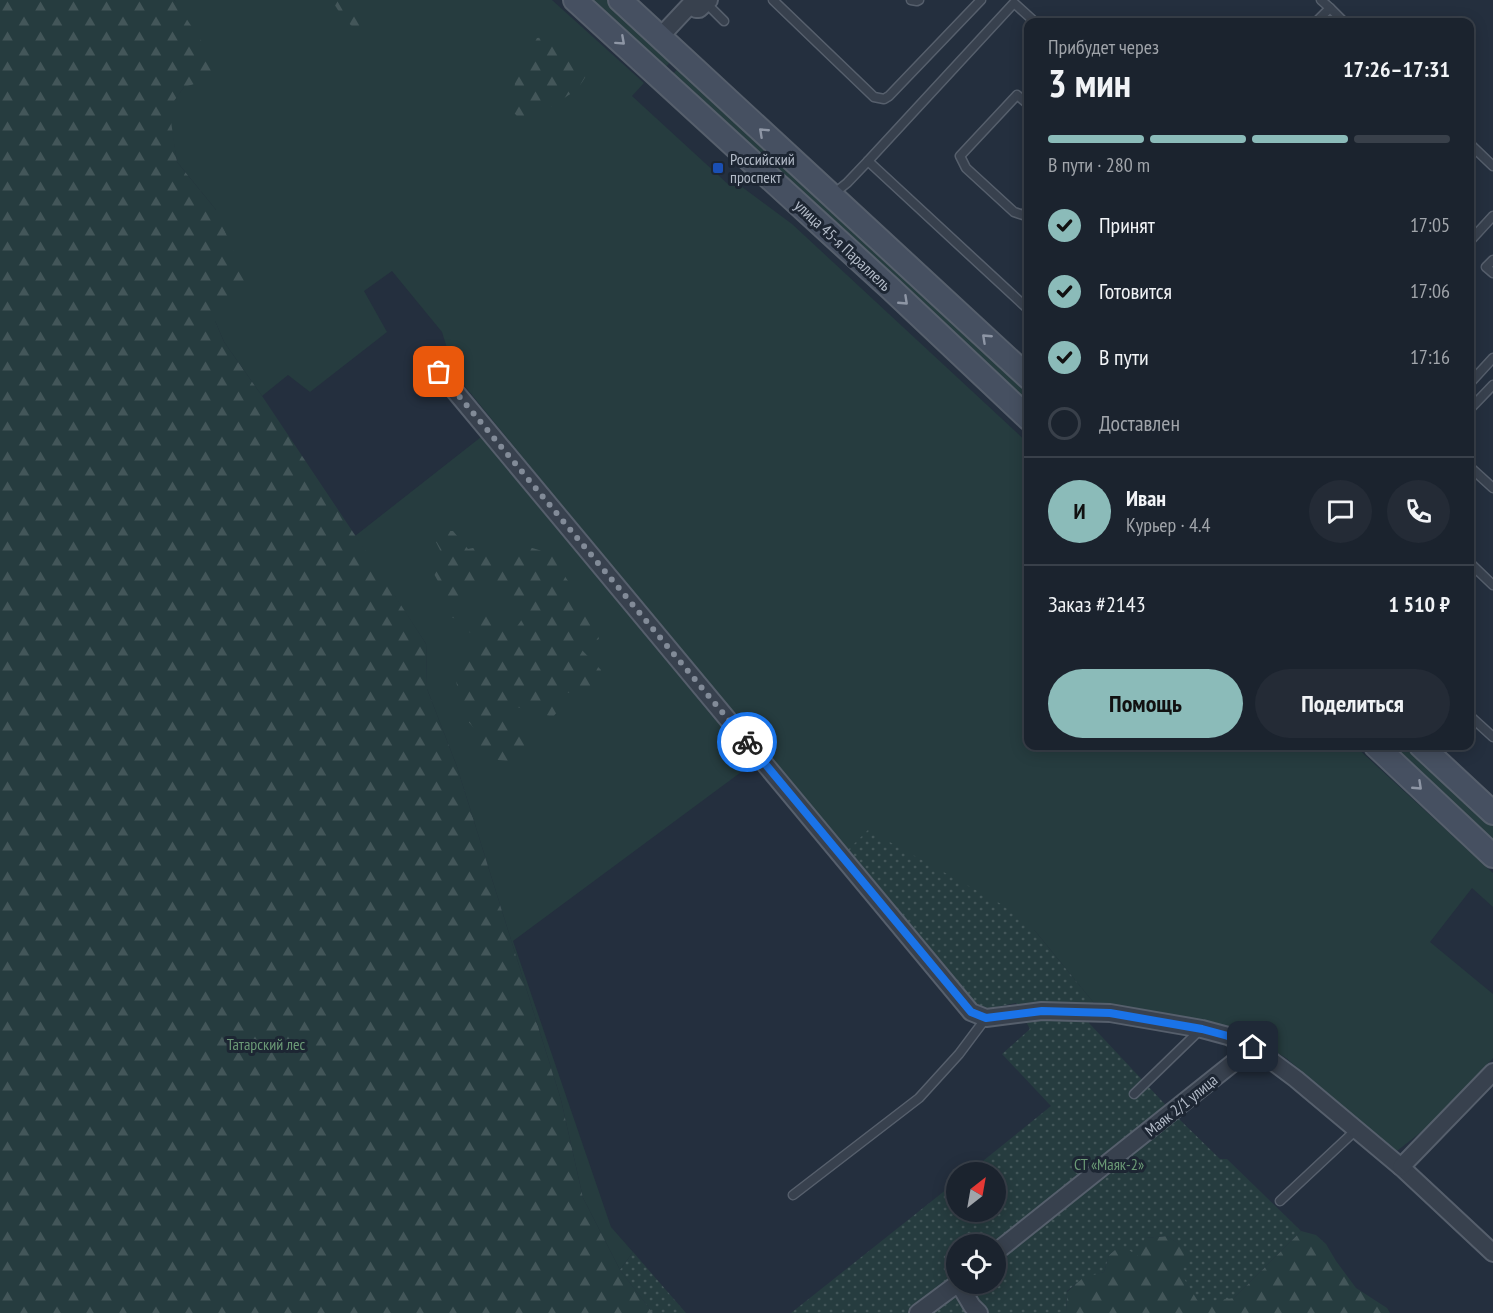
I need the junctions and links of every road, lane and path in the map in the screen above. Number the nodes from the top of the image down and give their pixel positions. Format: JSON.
{"nodes":[{"id":1,"x":575,"y":0,"type":"edge"},
{"id":2,"x":620,"y":0,"type":"edge"},
{"id":3,"x":772,"y":0,"type":"edge"},
{"id":4,"x":911,"y":0,"type":"edge"},
{"id":5,"x":919,"y":0,"type":"edge"},
{"id":6,"x":981,"y":0,"type":"edge"},
{"id":7,"x":1321,"y":0,"type":"edge"},
{"id":8,"x":1015,"y":1,"type":"edge"},
{"id":9,"x":698,"y":2,"type":"edge"},
{"id":10,"x":1330,"y":8,"type":"junction"},
{"id":11,"x":1031,"y":18,"type":"edge"},
{"id":12,"x":1320,"y":18,"type":"edge"},
{"id":13,"x":1340,"y":18,"type":"edge"},
{"id":14,"x":724,"y":21,"type":"dead end"},
{"id":15,"x":660,"y":37,"type":"junction"},
{"id":16,"x":1024,"y":100,"type":"edge"},
{"id":17,"x":1474,"y":150,"type":"edge"},
{"id":18,"x":868,"y":161,"type":"junction"},
{"id":19,"x":1493,"y":166,"type":"edge"},
{"id":20,"x":832,"y":195,"type":"junction"},
{"id":21,"x":1024,"y":214,"type":"edge"},
{"id":22,"x":1493,"y":216,"type":"edge"},
{"id":23,"x":1474,"y":237,"type":"edge"},
{"id":24,"x":1493,"y":260,"type":"edge"},
{"id":25,"x":1493,"y":273,"type":"edge"},
{"id":26,"x":1024,"y":302,"type":"edge"},
{"id":27,"x":1493,"y":358,"type":"edge"},
{"id":28,"x":439,"y":372,"type":"dead end"},
{"id":29,"x":1024,"y":373,"type":"edge"},
{"id":30,"x":1474,"y":379,"type":"edge"},
{"id":31,"x":1493,"y":385,"type":"edge"},
{"id":32,"x":1474,"y":405,"type":"edge"},
{"id":33,"x":1024,"y":414,"type":"edge"},
{"id":34,"x":1474,"y":471,"type":"edge"},
{"id":35,"x":1493,"y":488,"type":"edge"},
{"id":36,"x":1474,"y":567,"type":"edge"},
{"id":37,"x":1493,"y":585,"type":"edge"},
{"id":38,"x":1474,"y":720,"type":"edge"},
{"id":39,"x":1493,"y":737,"type":"edge"},
{"id":40,"x":1380,"y":750,"type":"edge"},
{"id":41,"x":1425,"y":750,"type":"edge"},
{"id":42,"x":1493,"y":813,"type":"edge"},
{"id":43,"x":1493,"y":856,"type":"edge"},
{"id":44,"x":986,"y":1018,"type":"junction"},
{"id":45,"x":1202,"y":1029,"type":"junction"},
{"id":46,"x":1253,"y":1047,"type":"junction"},
{"id":47,"x":1493,"y":1072,"type":"edge"},
{"id":48,"x":1134,"y":1094,"type":"dead end"},
{"id":49,"x":1357,"y":1129,"type":"junction"},
{"id":50,"x":1401,"y":1167,"type":"junction"},
{"id":51,"x":793,"y":1195,"type":"dead end"},
{"id":52,"x":1280,"y":1201,"type":"dead end"},
{"id":53,"x":1006,"y":1244,"type":"edge"},
{"id":54,"x":1493,"y":1253,"type":"edge"},
{"id":55,"x":946,"y":1293,"type":"edge"},
{"id":56,"x":964,"y":1294,"type":"edge"},
{"id":57,"x":918,"y":1313,"type":"edge"},
{"id":58,"x":979,"y":1313,"type":"edge"}],
"edges":[{"from":1,"to":33,"type":"main road","name":"улица 45-я Параллель","one_way":true},
{"from":2,"to":15,"type":"main road","name":"улица 45-я Параллель"},
{"from":3,"to":6,"type":"lane"},
{"from":4,"to":5,"type":"lane"},
{"from":7,"to":10,"type":"lane"},
{"from":8,"to":11,"type":"lane"},
{"from":8,"to":18,"type":"lane"},
{"from":9,"to":14,"type":"lane"},
{"from":9,"to":15,"type":"street"},
{"from":10,"to":12,"type":"lane"},
{"from":10,"to":13,"type":"lane"},
{"from":20,"to":15,"type":"main road","name":"улица 45-я Параллель","one_way":true},
{"from":16,"to":21,"type":"lane"},
{"from":17,"to":19,"type":"lane"},
{"from":18,"to":20,"type":"lane"},
{"from":18,"to":26,"type":"lane"},
{"from":29,"to":20,"type":"main road","name":"улица 45-я Параллель","one_way":true},
{"from":22,"to":23,"type":"lane"},
{"from":24,"to":25,"type":"lane"},
{"from":27,"to":30,"type":"lane"},
{"from":28,"to":44,"type":"street"},
{"from":31,"to":32,"type":"lane"},
{"from":34,"to":35,"type":"lane"},
{"from":36,"to":37,"type":"lane"},
{"from":38,"to":39,"type":"lane"},
{"from":40,"to":43,"type":"main road","one_way":true},
{"from":41,"to":42,"type":"main road"},
{"from":44,"to":45,"type":"street"},
{"from":44,"to":51,"type":"lane"},
{"from":45,"to":46,"type":"street"},
{"from":45,"to":48,"type":"lane"},
{"from":46,"to":49,"type":"street"},
{"from":46,"to":53,"type":"street","name":"Маяк 2/1 улица"},
{"from":47,"to":50,"type":"street"},
{"from":49,"to":50,"type":"street"},
{"from":49,"to":52,"type":"lane"},
{"from":50,"to":54,"type":"street"},
{"from":55,"to":57,"type":"street"},
{"from":56,"to":58,"type":"street"}]}
